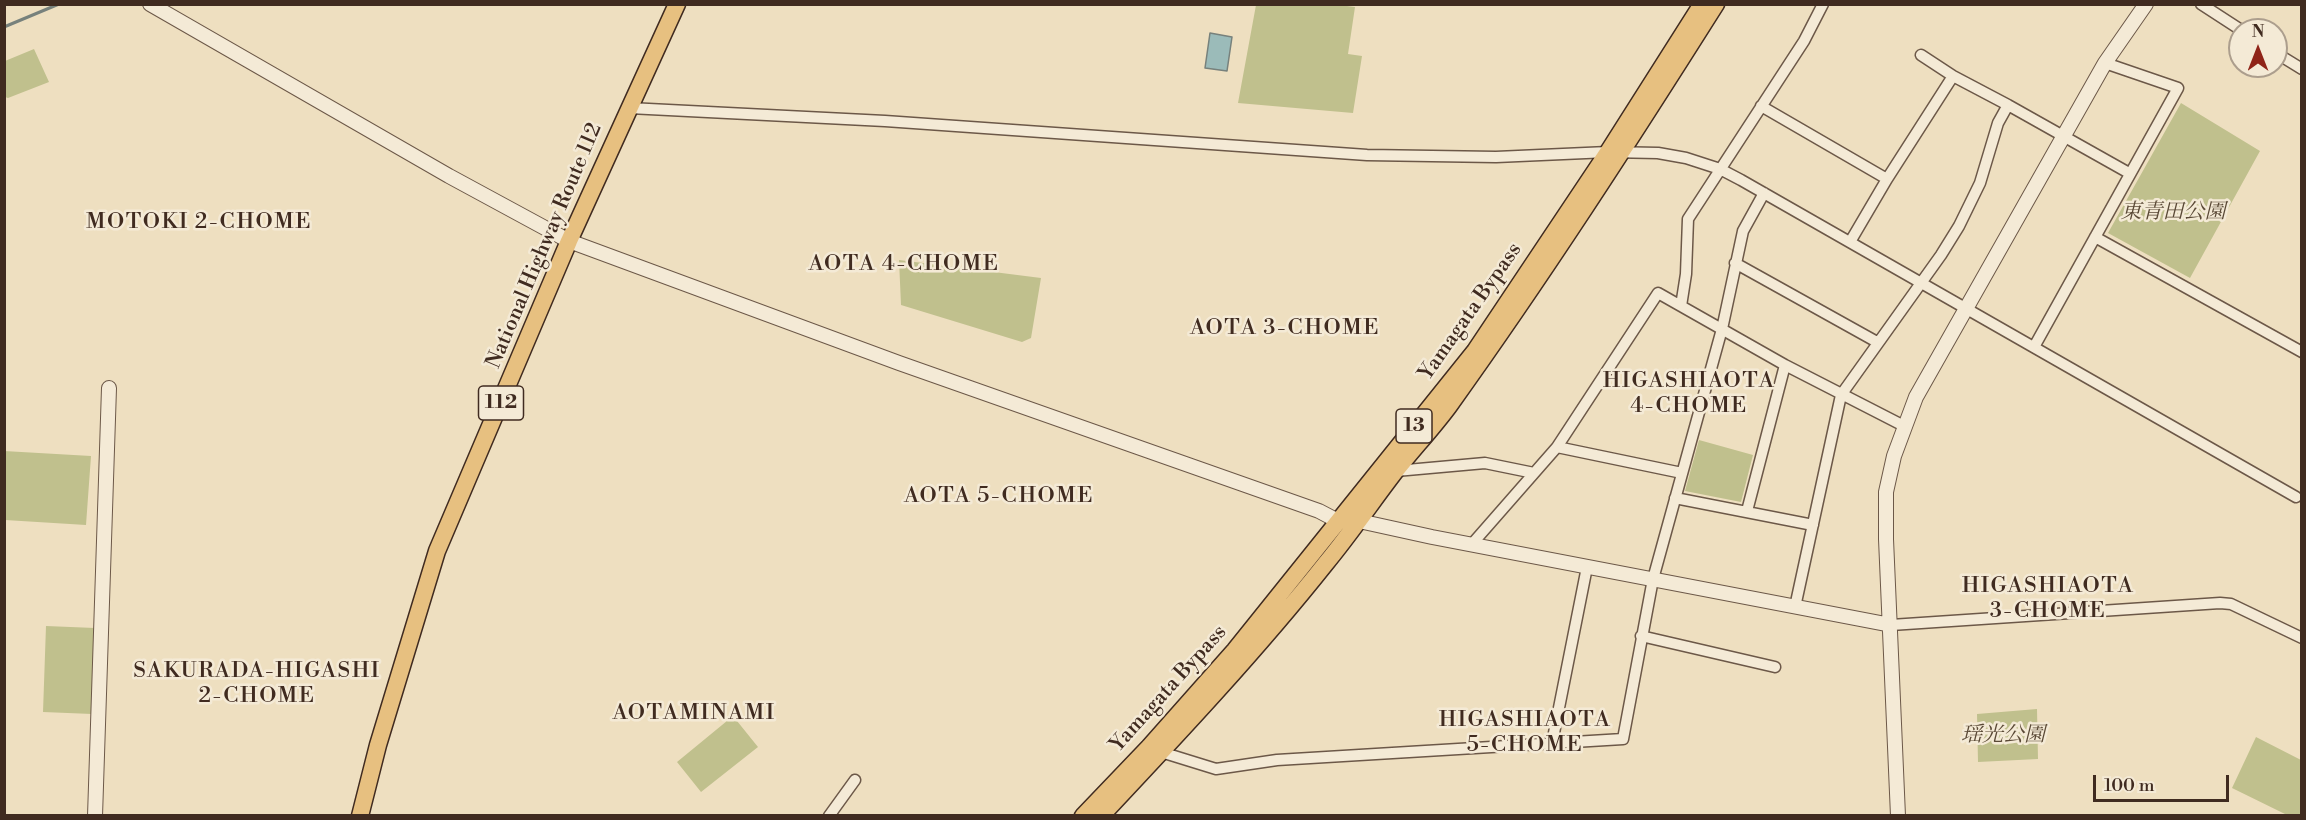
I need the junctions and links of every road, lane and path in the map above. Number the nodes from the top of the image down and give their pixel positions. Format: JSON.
{"nodes":[{"id":1,"x":677,"y":4,"type":"edge"},
{"id":2,"x":1702,"y":4,"type":"edge"},
{"id":3,"x":1716,"y":4,"type":"edge"},
{"id":4,"x":1823,"y":4,"type":"edge"},
{"id":5,"x":2146,"y":4,"type":"edge"},
{"id":6,"x":2201,"y":4,"type":"edge"},
{"id":7,"x":150,"y":5,"type":"edge"},
{"id":8,"x":2228,"y":22,"type":"edge"},
{"id":9,"x":1921,"y":55,"type":"dead end"},
{"id":10,"x":2288,"y":61,"type":"edge"},
{"id":11,"x":2105,"y":63,"type":"junction"},
{"id":12,"x":2301,"y":69,"type":"edge"},
{"id":13,"x":1953,"y":76,"type":"junction"},
{"id":14,"x":2008,"y":105,"type":"junction"},
{"id":15,"x":1761,"y":106,"type":"junction"},
{"id":16,"x":629,"y":108,"type":"junction"},
{"id":17,"x":2063,"y":136,"type":"junction"},
{"id":18,"x":1615,"y":153,"type":"junction"},
{"id":19,"x":1720,"y":169,"type":"junction"},
{"id":20,"x":2129,"y":173,"type":"junction"},
{"id":21,"x":1887,"y":179,"type":"junction"},
{"id":22,"x":1764,"y":193,"type":"junction"},
{"id":23,"x":2095,"y":237,"type":"junction"},
{"id":24,"x":569,"y":241,"type":"junction"},
{"id":25,"x":1850,"y":242,"type":"junction"},
{"id":26,"x":1735,"y":263,"type":"junction"},
{"id":27,"x":1920,"y":282,"type":"junction"},
{"id":28,"x":1681,"y":306,"type":"junction"},
{"id":29,"x":1965,"y":309,"type":"junction"},
{"id":30,"x":1722,"y":329,"type":"junction"},
{"id":31,"x":1877,"y":342,"type":"junction"},
{"id":32,"x":2034,"y":347,"type":"junction"},
{"id":33,"x":2301,"y":352,"type":"edge"},
{"id":34,"x":1785,"y":365,"type":"junction"},
{"id":35,"x":109,"y":388,"type":"dead end"},
{"id":36,"x":1841,"y":395,"type":"junction"},
{"id":37,"x":1904,"y":426,"type":"junction"},
{"id":38,"x":1557,"y":447,"type":"junction"},
{"id":39,"x":1396,"y":471,"type":"junction"},
{"id":40,"x":1534,"y":473,"type":"junction"},
{"id":41,"x":1682,"y":473,"type":"junction"},
{"id":42,"x":2296,"y":497,"type":"dead end"},
{"id":43,"x":1675,"y":498,"type":"junction"},
{"id":44,"x":1747,"y":511,"type":"junction"},
{"id":45,"x":1338,"y":521,"type":"junction"},
{"id":46,"x":1359,"y":521,"type":"junction"},
{"id":47,"x":1813,"y":525,"type":"junction"},
{"id":48,"x":1472,"y":544,"type":"junction"},
{"id":49,"x":1587,"y":567,"type":"junction"},
{"id":50,"x":1653,"y":579,"type":"junction"},
{"id":51,"x":1795,"y":607,"type":"junction"},
{"id":52,"x":1891,"y":625,"type":"junction"},
{"id":53,"x":1641,"y":636,"type":"junction"},
{"id":54,"x":2301,"y":638,"type":"edge"},
{"id":55,"x":1775,"y":668,"type":"dead end"},
{"id":56,"x":1552,"y":742,"type":"junction"},
{"id":57,"x":1161,"y":752,"type":"junction"},
{"id":58,"x":855,"y":780,"type":"dead end"},
{"id":59,"x":95,"y":816,"type":"edge"},
{"id":60,"x":360,"y":816,"type":"edge"},
{"id":61,"x":829,"y":816,"type":"edge"},
{"id":62,"x":1083,"y":816,"type":"edge"},
{"id":63,"x":1101,"y":816,"type":"edge"},
{"id":64,"x":1898,"y":816,"type":"edge"}],
"edges":[{"from":1,"to":16,"type":"highway","name":"National Highway Route 112","number":"112"},
{"from":2,"to":18,"type":"highway","name":"Yamagata Bypass","number":"13"},
{"from":3,"to":18,"type":"highway","name":"Yamagata Bypass","number":"13"},
{"from":4,"to":15,"type":"street"},
{"from":5,"to":11,"type":"street"},
{"from":6,"to":8,"type":"street"},
{"from":7,"to":24,"type":"street"},
{"from":9,"to":13,"type":"street"},
{"from":10,"to":12,"type":"street"},
{"from":11,"to":17,"type":"street"},
{"from":11,"to":20,"type":"street"},
{"from":13,"to":14,"type":"street"},
{"from":13,"to":21,"type":"street"},
{"from":14,"to":17,"type":"street"},
{"from":14,"to":27,"type":"street"},
{"from":15,"to":19,"type":"street"},
{"from":15,"to":21,"type":"street"},
{"from":16,"to":18,"type":"street"},
{"from":16,"to":24,"type":"highway","name":"National Highway Route 112","number":"112"},
{"from":17,"to":20,"type":"street"},
{"from":17,"to":29,"type":"street"},
{"from":18,"to":19,"type":"street"},
{"from":18,"to":39,"type":"highway","name":"Yamagata Bypass","number":"13"},
{"from":18,"to":45,"type":"highway","name":"Yamagata Bypass","number":"13"},
{"from":19,"to":22,"type":"street"},
{"from":19,"to":28,"type":"street"},
{"from":20,"to":23,"type":"street"},
{"from":21,"to":25,"type":"street"},
{"from":22,"to":25,"type":"street"},
{"from":22,"to":26,"type":"street"},
{"from":23,"to":32,"type":"street"},
{"from":23,"to":33,"type":"street"},
{"from":24,"to":45,"type":"street"},
{"from":24,"to":60,"type":"highway","name":"National Highway Route 112","number":"112"},
{"from":25,"to":27,"type":"street"},
{"from":26,"to":30,"type":"street"},
{"from":26,"to":31,"type":"street"},
{"from":27,"to":29,"type":"street"},
{"from":27,"to":31,"type":"street"},
{"from":28,"to":30,"type":"street"},
{"from":28,"to":38,"type":"street"},
{"from":29,"to":32,"type":"street"},
{"from":29,"to":37,"type":"street"},
{"from":30,"to":34,"type":"street"},
{"from":30,"to":41,"type":"street"},
{"from":31,"to":36,"type":"street"},
{"from":32,"to":42,"type":"street"},
{"from":34,"to":36,"type":"street"},
{"from":34,"to":44,"type":"street"},
{"from":35,"to":59,"type":"street"},
{"from":36,"to":37,"type":"street"},
{"from":36,"to":47,"type":"street"},
{"from":37,"to":52,"type":"street"},
{"from":38,"to":40,"type":"street"},
{"from":38,"to":41,"type":"street"},
{"from":39,"to":40,"type":"street"},
{"from":39,"to":46,"type":"highway","name":"Yamagata Bypass","number":"13"},
{"from":40,"to":48,"type":"street"},
{"from":41,"to":43,"type":"street"},
{"from":43,"to":44,"type":"street"},
{"from":43,"to":50,"type":"street"},
{"from":44,"to":47,"type":"street"},
{"from":45,"to":46,"type":"street"},
{"from":45,"to":62,"type":"highway","name":"Yamagata Bypass","number":"13"},
{"from":46,"to":48,"type":"street"},
{"from":46,"to":57,"type":"highway","name":"Yamagata Bypass","number":"13"},
{"from":47,"to":51,"type":"street"},
{"from":48,"to":49,"type":"street"},
{"from":49,"to":50,"type":"street"},
{"from":49,"to":56,"type":"street"},
{"from":50,"to":51,"type":"street"},
{"from":50,"to":53,"type":"street"},
{"from":51,"to":52,"type":"street"},
{"from":52,"to":54,"type":"street"},
{"from":52,"to":64,"type":"street"},
{"from":53,"to":55,"type":"street"},
{"from":53,"to":56,"type":"street"},
{"from":56,"to":57,"type":"street"},
{"from":57,"to":63,"type":"highway","name":"Yamagata Bypass","number":"13"},
{"from":58,"to":61,"type":"street"}]}
